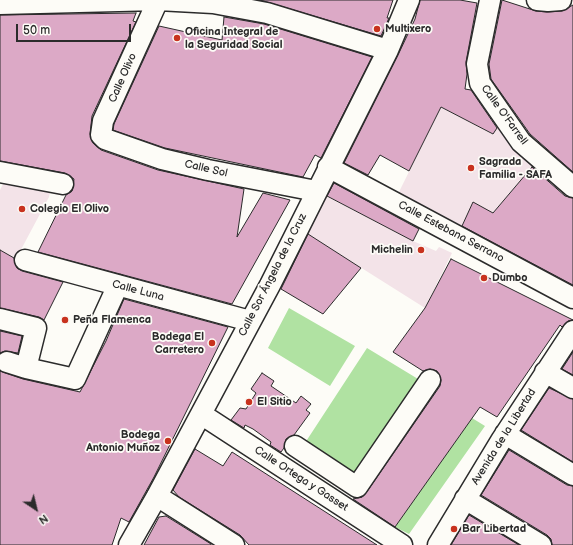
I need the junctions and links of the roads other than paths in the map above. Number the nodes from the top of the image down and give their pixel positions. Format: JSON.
{"nodes":[{"id":1,"x":158,"y":0,"type":"edge"},
{"id":2,"x":409,"y":0,"type":"edge"},
{"id":3,"x":490,"y":0,"type":"edge"},
{"id":4,"x":537,"y":0,"type":"edge"},
{"id":5,"x":561,"y":0,"type":"edge"},
{"id":6,"x":212,"y":1,"type":"edge"},
{"id":7,"x":0,"y":4,"type":"edge"},
{"id":8,"x":388,"y":50,"type":"junction"},
{"id":9,"x":101,"y":135,"type":"joint"},
{"id":10,"x":328,"y":166,"type":"junction"},
{"id":11,"x":0,"y":172,"type":"edge"},
{"id":12,"x":63,"y":184,"type":"dead end"},
{"id":13,"x":573,"y":187,"type":"edge"},
{"id":14,"x":316,"y":191,"type":"junction"},
{"id":15,"x":25,"y":260,"type":"dead end"},
{"id":16,"x":118,"y":285,"type":"junction"},
{"id":17,"x":573,"y":298,"type":"edge"},
{"id":18,"x":0,"y":319,"type":"edge"},
{"id":19,"x":250,"y":321,"type":"junction"},
{"id":20,"x":573,"y":331,"type":"edge"},
{"id":21,"x":7,"y":362,"type":"dead end"},
{"id":22,"x":26,"y":368,"type":"junction"},
{"id":23,"x":545,"y":372,"type":"junction"},
{"id":24,"x":430,"y":380,"type":"dead end"},
{"id":25,"x":573,"y":388,"type":"edge"},
{"id":26,"x":200,"y":414,"type":"junction"},
{"id":27,"x":506,"y":434,"type":"junction"},
{"id":28,"x":295,"y":446,"type":"dead end"},
{"id":29,"x":573,"y":475,"type":"edge"},
{"id":30,"x":157,"y":496,"type":"junction"},
{"id":31,"x":465,"y":499,"type":"junction"},
{"id":32,"x":129,"y":545,"type":"edge"},
{"id":33,"x":233,"y":545,"type":"edge"},
{"id":34,"x":402,"y":545,"type":"edge"},
{"id":35,"x":438,"y":545,"type":"edge"},
{"id":36,"x":541,"y":545,"type":"edge"}],
"edges":[{"from":1,"to":6,"type":"street"},
{"from":1,"to":7,"type":"street"},
{"from":1,"to":9,"type":"street","name":"Calle Olivo"},
{"from":2,"to":8,"type":"street","name":"Calle Sor Ángela de la Cruz"},
{"from":3,"to":13,"type":"street","name":"Calle O'Farrell"},
{"from":4,"to":5,"type":"street"},
{"from":6,"to":8,"type":"street"},
{"from":8,"to":10,"type":"street","name":"Calle Sor Ángela de la Cruz"},
{"from":9,"to":14,"type":"street","name":"Calle Sol"},
{"from":10,"to":14,"type":"street","name":"Calle Sor Ángela de la Cruz"},
{"from":10,"to":17,"type":"street","name":"Calle Estebana Serrano"},
{"from":11,"to":12,"type":"street"},
{"from":14,"to":19,"type":"street","name":"Calle Sor Ángela de la Cruz"},
{"from":15,"to":16,"type":"street","name":"Calle Luna"},
{"from":16,"to":19,"type":"street","name":"Calle Luna"},
{"from":16,"to":22,"type":"street"},
{"from":18,"to":22,"type":"street"},
{"from":19,"to":26,"type":"street","name":"Calle Sor Ángela de la Cruz"},
{"from":20,"to":23,"type":"street","name":"Avenida de la Libertad"},
{"from":21,"to":22,"type":"street"},
{"from":23,"to":25,"type":"street"},
{"from":23,"to":27,"type":"street","name":"Avenida de la Libertad"},
{"from":24,"to":28,"type":"street"},
{"from":26,"to":30,"type":"street","name":"Calle Sor Ángela de la Cruz"},
{"from":26,"to":34,"type":"street","name":"Calle Ortega y Gasset"},
{"from":27,"to":29,"type":"street"},
{"from":27,"to":31,"type":"street","name":"Avenida de la Libertad"},
{"from":30,"to":32,"type":"street","name":"Calle Sor Ángela de la Cruz"},
{"from":30,"to":33,"type":"street"},
{"from":31,"to":35,"type":"street","name":"Avenida de la Libertad"},
{"from":31,"to":36,"type":"street"}]}
